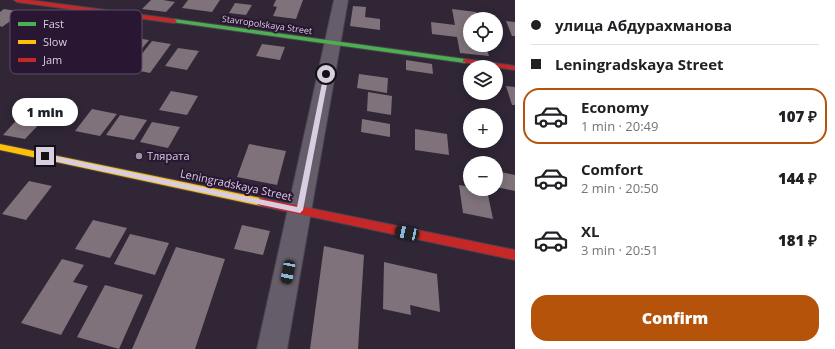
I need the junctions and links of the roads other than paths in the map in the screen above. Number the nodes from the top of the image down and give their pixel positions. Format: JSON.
{"nodes":[{"id":1,"x":17,"y":0,"type":"edge"},
{"id":2,"x":341,"y":0,"type":"edge"},
{"id":3,"x":89,"y":10,"type":"edge"},
{"id":4,"x":142,"y":17,"type":"edge"},
{"id":5,"x":332,"y":44,"type":"junction"},
{"id":6,"x":515,"y":68,"type":"edge"},
{"id":7,"x":0,"y":147,"type":"edge"},
{"id":8,"x":300,"y":210,"type":"junction"},
{"id":9,"x":515,"y":255,"type":"edge"},
{"id":10,"x":272,"y":349,"type":"edge"}],
"edges":[{"from":1,"to":3,"type":"street","name":"Stavropolskaya Street"},
{"from":2,"to":5,"type":"street"},
{"from":4,"to":5,"type":"street","name":"Stavropolskaya Street"},
{"from":5,"to":6,"type":"street","name":"Stavropolskaya Street"},
{"from":5,"to":8,"type":"street"},
{"from":7,"to":8,"type":"street","name":"Leningradskaya Street"},
{"from":8,"to":9,"type":"street","name":"Leningradskaya Street"},
{"from":8,"to":10,"type":"street"}]}
